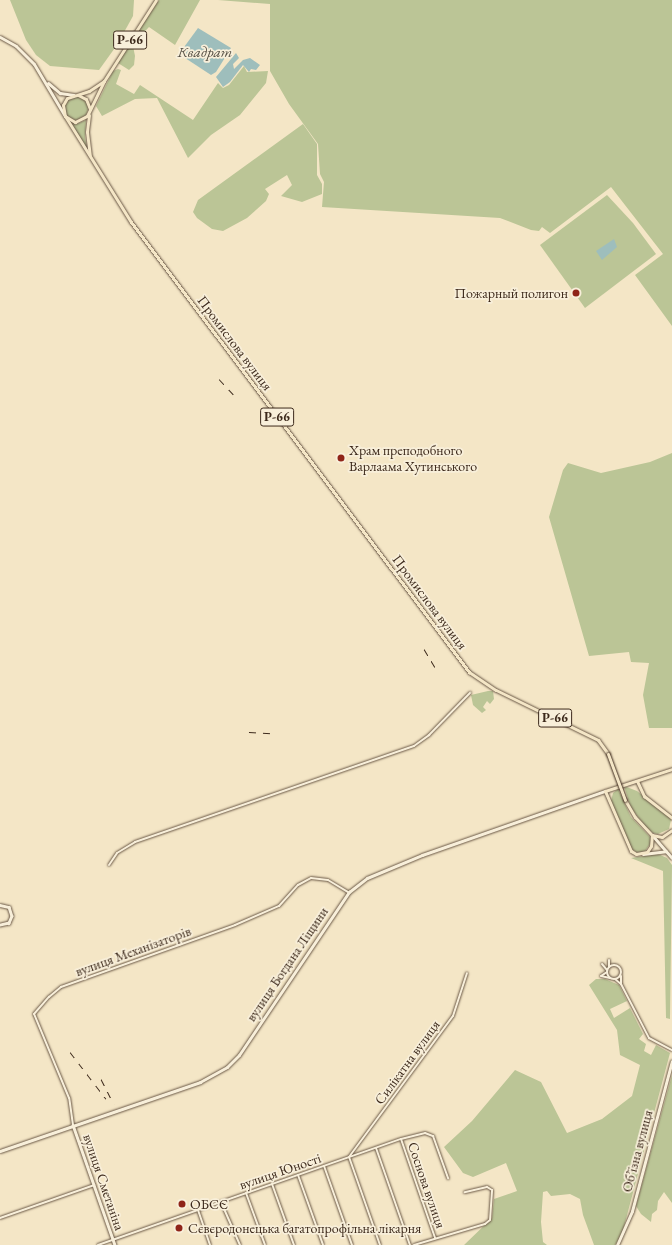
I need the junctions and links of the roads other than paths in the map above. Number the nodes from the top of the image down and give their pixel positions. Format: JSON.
{"nodes":[{"id":1,"x":156,"y":0,"type":"edge"},
{"id":2,"x":0,"y":37,"type":"edge"},
{"id":3,"x":42,"y":77,"type":"junction"},
{"id":4,"x":104,"y":81,"type":"junction"},
{"id":5,"x":74,"y":95,"type":"junction"},
{"id":6,"x":90,"y":110,"type":"junction"},
{"id":7,"x":65,"y":116,"type":"junction"},
{"id":8,"x":91,"y":157,"type":"junction"},
{"id":9,"x":470,"y":693,"type":"dead end"},
{"id":10,"x":672,"y":769,"type":"edge"},
{"id":11,"x":636,"y":781,"type":"junction"},
{"id":12,"x":605,"y":791,"type":"junction"},
{"id":13,"x":672,"y":818,"type":"edge"},
{"id":14,"x":672,"y":830,"type":"edge"},
{"id":15,"x":652,"y":835,"type":"junction"},
{"id":16,"x":667,"y":852,"type":"junction"},
{"id":17,"x":643,"y":854,"type":"junction"},
{"id":18,"x":672,"y":858,"type":"edge"},
{"id":19,"x":109,"y":865,"type":"dead end"},
{"id":20,"x":350,"y":892,"type":"junction"},
{"id":21,"x":0,"y":905,"type":"edge"},
{"id":22,"x":0,"y":925,"type":"edge"},
{"id":23,"x":612,"y":964,"type":"junction"},
{"id":24,"x":608,"y":969,"type":"junction"},
{"id":25,"x":467,"y":973,"type":"dead end"},
{"id":26,"x":621,"y":976,"type":"junction"},
{"id":27,"x":610,"y":978,"type":"junction"},
{"id":28,"x":615,"y":980,"type":"junction"},
{"id":29,"x":620,"y":984,"type":"junction"},
{"id":30,"x":672,"y":1050,"type":"edge"},
{"id":31,"x":672,"y":1061,"type":"edge"},
{"id":32,"x":73,"y":1125,"type":"junction"},
{"id":33,"x":425,"y":1133,"type":"joint"},
{"id":34,"x":401,"y":1139,"type":"junction"},
{"id":35,"x":376,"y":1148,"type":"junction"},
{"id":36,"x":0,"y":1151,"type":"edge"},
{"id":37,"x":349,"y":1157,"type":"junction"},
{"id":38,"x":324,"y":1166,"type":"junction"},
{"id":39,"x":298,"y":1175,"type":"junction"},
{"id":40,"x":448,"y":1178,"type":"dead end"},
{"id":41,"x":272,"y":1184,"type":"junction"},
{"id":42,"x":94,"y":1185,"type":"junction"},
{"id":43,"x":465,"y":1192,"type":"dead end"},
{"id":44,"x":246,"y":1193,"type":"junction"},
{"id":45,"x":221,"y":1202,"type":"junction"},
{"id":46,"x":198,"y":1210,"type":"junction"},
{"id":47,"x":0,"y":1218,"type":"edge"},
{"id":48,"x":435,"y":1238,"type":"junction"},
{"id":49,"x":113,"y":1240,"type":"junction"},
{"id":50,"x":98,"y":1245,"type":"edge"},
{"id":51,"x":115,"y":1245,"type":"edge"},
{"id":52,"x":210,"y":1245,"type":"edge"},
{"id":53,"x":240,"y":1245,"type":"edge"},
{"id":54,"x":265,"y":1245,"type":"edge"},
{"id":55,"x":294,"y":1245,"type":"edge"},
{"id":56,"x":323,"y":1245,"type":"edge"},
{"id":57,"x":352,"y":1245,"type":"edge"},
{"id":58,"x":380,"y":1245,"type":"edge"},
{"id":59,"x":410,"y":1245,"type":"edge"},
{"id":60,"x":414,"y":1245,"type":"edge"},
{"id":61,"x":618,"y":1245,"type":"edge"}],
"edges":[{"from":1,"to":4,"type":"main road","number":"Р-66"},
{"from":2,"to":3,"type":"main road","name":"Промислова вулиця"},
{"from":3,"to":5,"type":"main road","name":"Промислова вулиця"},
{"from":3,"to":7,"type":"main road","name":"Промислова вулиця"},
{"from":4,"to":5,"type":"main road","number":"Р-66"},
{"from":4,"to":6,"type":"main road","number":"Р-66"},
{"from":5,"to":6,"type":"main road"},
{"from":5,"to":7,"type":"main road"},
{"from":6,"to":7,"type":"main road"},
{"from":6,"to":8,"type":"main road","name":"Промислова вулиця","number":"Р-66"},
{"from":7,"to":8,"type":"main road","name":"Промислова вулиця","number":"Р-66"},
{"from":8,"to":15,"type":"main road","name":"Промислова вулиця","number":"Р-66","bridge":true},
{"from":9,"to":19,"type":"street"},
{"from":10,"to":11,"type":"main road"},
{"from":11,"to":12,"type":"main road"},
{"from":11,"to":13,"type":"main road"},
{"from":12,"to":17,"type":"main road"},
{"from":12,"to":20,"type":"main road","name":"вулиця Богдана Ліщини"},
{"from":14,"to":15,"type":"main road"},
{"from":15,"to":16,"type":"main road"},
{"from":15,"to":17,"type":"main road"},
{"from":16,"to":17,"type":"main road"},
{"from":16,"to":18,"type":"main road"},
{"from":20,"to":32,"type":"main road","name":"вулиця Богдана Ліщини"},
{"from":20,"to":32,"type":"street","name":"вулиця Механізаторів"},
{"from":21,"to":22,"type":"street"},
{"from":23,"to":24,"type":"street"},
{"from":23,"to":24,"type":"street"},
{"from":23,"to":26,"type":"street"},
{"from":24,"to":27,"type":"street"},
{"from":24,"to":27,"type":"street"},
{"from":25,"to":37,"type":"street","name":"Силікатна вулиця"},
{"from":26,"to":28,"type":"street"},
{"from":26,"to":29,"type":"street"},
{"from":27,"to":28,"type":"street"},
{"from":28,"to":29,"type":"street"},
{"from":29,"to":30,"type":"street"},
{"from":31,"to":61,"type":"main road","name":"Об’їзна вулиця"},
{"from":32,"to":36,"type":"main road","name":"вулиця Богдана Ліщини"},
{"from":32,"to":42,"type":"street","name":"вулиця Сметаніна"},
{"from":33,"to":34,"type":"street","name":"вулиця Юності"},
{"from":33,"to":40,"type":"street","name":"Соснова вулиця"},
{"from":34,"to":35,"type":"street","name":"вулиця Юності"},
{"from":34,"to":48,"type":"street","name":"Соснова вулиця"},
{"from":35,"to":37,"type":"street","name":"вулиця Юності"},
{"from":35,"to":59,"type":"street"},
{"from":37,"to":38,"type":"street","name":"вулиця Юності"},
{"from":37,"to":58,"type":"street"},
{"from":38,"to":39,"type":"street","name":"вулиця Юності"},
{"from":38,"to":57,"type":"street"},
{"from":39,"to":41,"type":"street","name":"вулиця Юності"},
{"from":39,"to":56,"type":"street"},
{"from":41,"to":44,"type":"street","name":"вулиця Юності"},
{"from":41,"to":55,"type":"street"},
{"from":42,"to":47,"type":"street"},
{"from":42,"to":49,"type":"street","name":"вулиця Сметаніна"},
{"from":43,"to":48,"type":"street"},
{"from":44,"to":45,"type":"street","name":"вулиця Юності"},
{"from":44,"to":54,"type":"street"},
{"from":45,"to":46,"type":"street","name":"вулиця Юності"},
{"from":45,"to":53,"type":"street"},
{"from":46,"to":49,"type":"street","name":"вулиця Юності"},
{"from":46,"to":52,"type":"street"},
{"from":48,"to":60,"type":"street"},
{"from":49,"to":50,"type":"street","name":"вулиця Юності"},
{"from":49,"to":51,"type":"street","name":"вулиця Сметаніна"}]}
